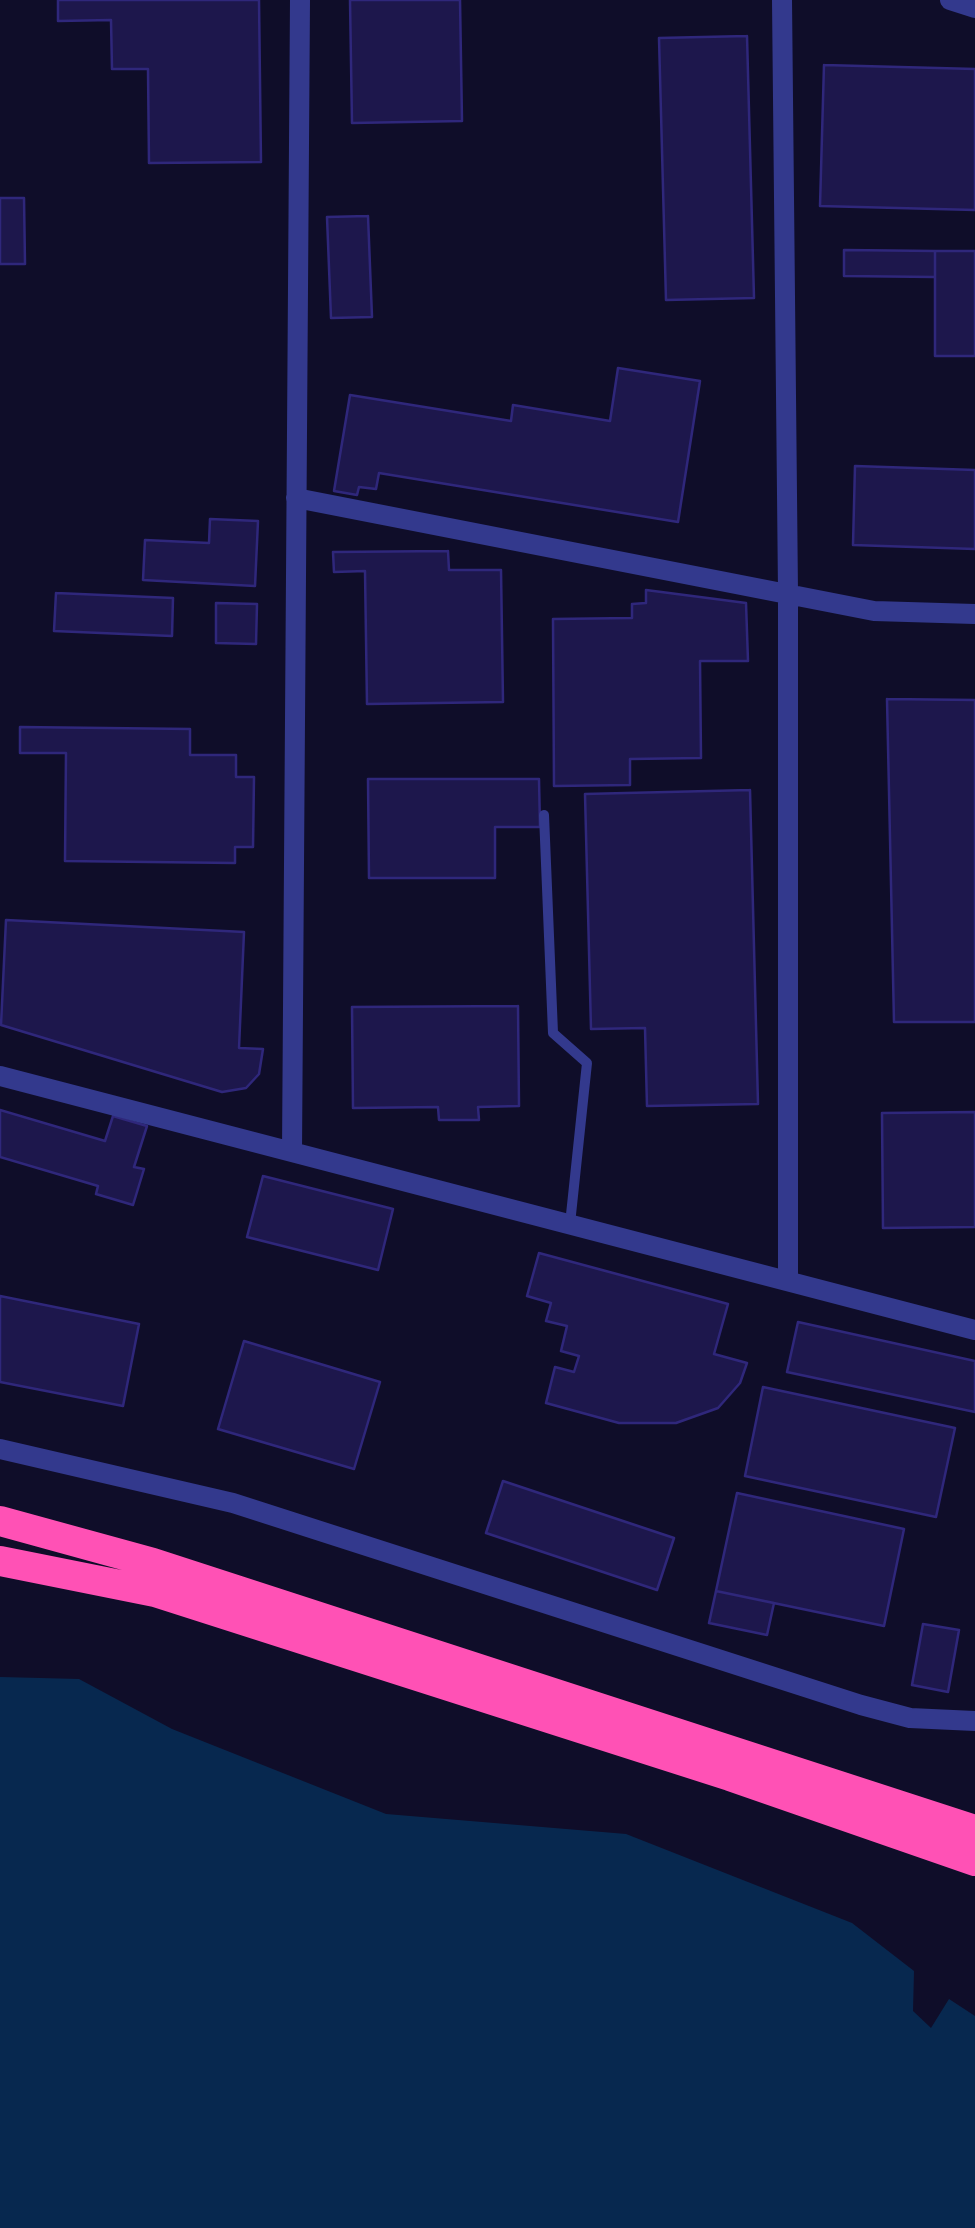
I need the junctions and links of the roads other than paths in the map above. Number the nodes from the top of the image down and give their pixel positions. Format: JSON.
{"nodes":[{"id":1,"x":300,"y":0,"type":"edge"},
{"id":2,"x":782,"y":0,"type":"edge"},
{"id":3,"x":950,"y":0,"type":"edge"},
{"id":4,"x":975,"y":8,"type":"edge"},
{"id":5,"x":296,"y":498,"type":"junction"},
{"id":6,"x":788,"y":592,"type":"junction"},
{"id":7,"x":975,"y":614,"type":"edge"},
{"id":8,"x":544,"y":815,"type":"dead end"},
{"id":9,"x":0,"y":1076,"type":"edge"},
{"id":10,"x":292,"y":1152,"type":"junction"},
{"id":11,"x":570,"y":1224,"type":"junction"},
{"id":12,"x":788,"y":1280,"type":"junction"},
{"id":13,"x":975,"y":1330,"type":"edge"},
{"id":14,"x":0,"y":1450,"type":"edge"},
{"id":15,"x":0,"y":1521,"type":"edge"},
{"id":16,"x":0,"y":1561,"type":"edge"},
{"id":17,"x":975,"y":1721,"type":"edge"},
{"id":18,"x":872,"y":1796,"type":"junction"},
{"id":19,"x":975,"y":1816,"type":"edge"},
{"id":20,"x":975,"y":1830,"type":"edge"},
{"id":21,"x":975,"y":1860,"type":"edge"}],
"edges":[{"from":1,"to":5,"type":"street"},
{"from":2,"to":6,"type":"street"},
{"from":3,"to":4,"type":"street"},
{"from":5,"to":6,"type":"street"},
{"from":5,"to":10,"type":"street"},
{"from":6,"to":7,"type":"street"},
{"from":6,"to":12,"type":"street"},
{"from":8,"to":11,"type":"lane"},
{"from":9,"to":10,"type":"street"},
{"from":10,"to":11,"type":"street"},
{"from":11,"to":12,"type":"street"},
{"from":12,"to":13,"type":"street"},
{"from":14,"to":17,"type":"street"},
{"from":15,"to":18,"type":"highway"},
{"from":16,"to":21,"type":"highway"},
{"from":18,"to":19,"type":"highway"},
{"from":18,"to":20,"type":"highway"}]}
